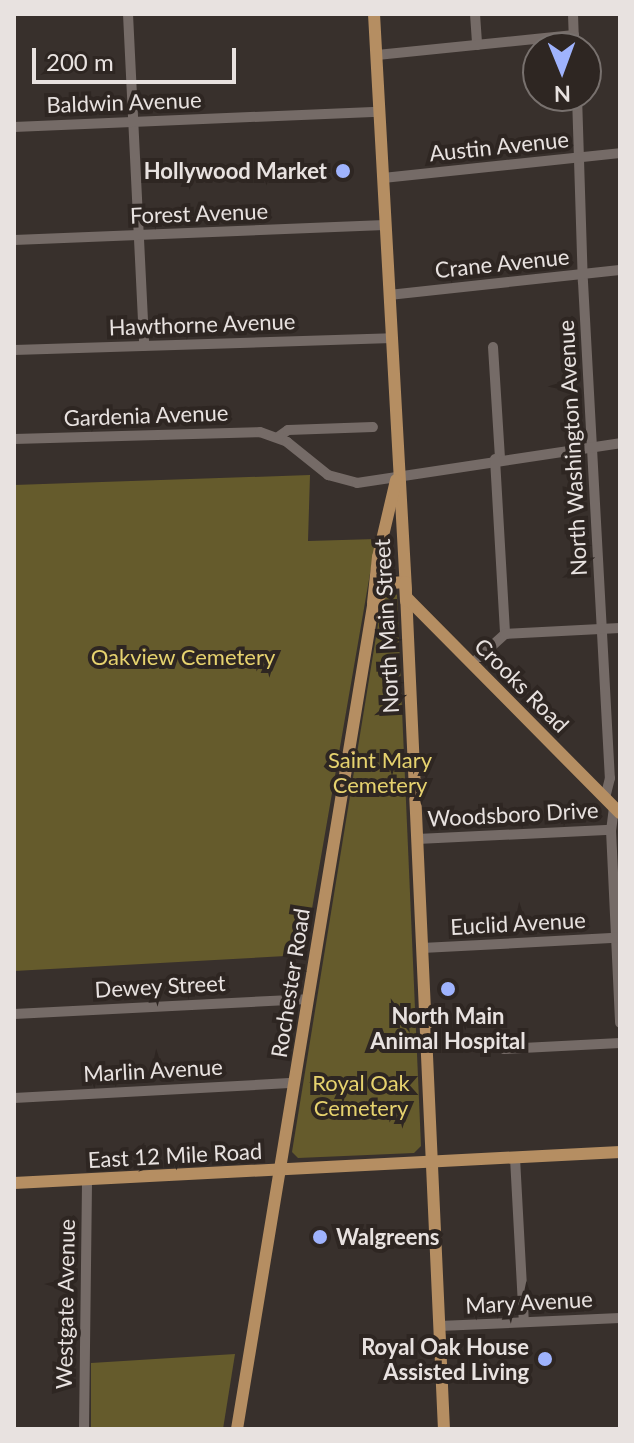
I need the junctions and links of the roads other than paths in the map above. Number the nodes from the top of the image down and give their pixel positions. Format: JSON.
{"nodes":[{"id":1,"x":128,"y":14,"type":"edge"},
{"id":2,"x":374,"y":14,"type":"edge"},
{"id":3,"x":475,"y":14,"type":"edge"},
{"id":4,"x":522,"y":40,"type":"edge"},
{"id":5,"x":477,"y":45,"type":"junction"},
{"id":6,"x":377,"y":55,"type":"junction"},
{"id":7,"x":379,"y":112,"type":"junction"},
{"id":8,"x":578,"y":112,"type":"edge"},
{"id":9,"x":133,"y":122,"type":"junction"},
{"id":10,"x":14,"y":127,"type":"edge"},
{"id":11,"x":620,"y":153,"type":"edge"},
{"id":12,"x":579,"y":157,"type":"junction"},
{"id":13,"x":383,"y":178,"type":"junction"},
{"id":14,"x":385,"y":225,"type":"junction"},
{"id":15,"x":138,"y":235,"type":"junction"},
{"id":16,"x":14,"y":240,"type":"edge"},
{"id":17,"x":620,"y":270,"type":"edge"},
{"id":18,"x":582,"y":274,"type":"junction"},
{"id":19,"x":389,"y":295,"type":"junction"},
{"id":20,"x":392,"y":338,"type":"junction"},
{"id":21,"x":144,"y":346,"type":"junction"},
{"id":22,"x":493,"y":347,"type":"dead end"},
{"id":23,"x":14,"y":350,"type":"edge"},
{"id":24,"x":373,"y":427,"type":"dead end"},
{"id":25,"x":278,"y":437,"type":"junction"},
{"id":26,"x":14,"y":439,"type":"edge"},
{"id":27,"x":620,"y":443,"type":"edge"},
{"id":28,"x":591,"y":447,"type":"junction"},
{"id":29,"x":498,"y":459,"type":"junction"},
{"id":30,"x":398,"y":478,"type":"junction"},
{"id":31,"x":405,"y":582,"type":"junction"},
{"id":32,"x":406,"y":601,"type":"junction"},
{"id":33,"x":373,"y":606,"type":"junction"},
{"id":34,"x":620,"y":628,"type":"edge"},
{"id":35,"x":602,"y":629,"type":"junction"},
{"id":36,"x":505,"y":634,"type":"junction"},
{"id":37,"x":472,"y":664,"type":"junction"},
{"id":38,"x":613,"y":806,"type":"edge"},
{"id":39,"x":611,"y":830,"type":"junction"},
{"id":40,"x":417,"y":839,"type":"junction"},
{"id":41,"x":616,"y":938,"type":"junction"},
{"id":42,"x":422,"y":948,"type":"junction"},
{"id":43,"x":308,"y":999,"type":"junction"},
{"id":44,"x":14,"y":1014,"type":"edge"},
{"id":45,"x":620,"y":1023,"type":"edge"},
{"id":46,"x":620,"y":1043,"type":"edge"},
{"id":47,"x":504,"y":1049,"type":"dead end"},
{"id":48,"x":294,"y":1083,"type":"junction"},
{"id":49,"x":14,"y":1098,"type":"edge"},
{"id":50,"x":620,"y":1152,"type":"edge"},
{"id":51,"x":515,"y":1158,"type":"junction"},
{"id":52,"x":431,"y":1162,"type":"junction"},
{"id":53,"x":280,"y":1169,"type":"junction"},
{"id":54,"x":87,"y":1180,"type":"junction"},
{"id":55,"x":14,"y":1183,"type":"edge"},
{"id":56,"x":620,"y":1318,"type":"edge"},
{"id":57,"x":524,"y":1322,"type":"junction"},
{"id":58,"x":439,"y":1326,"type":"junction"},
{"id":59,"x":84,"y":1429,"type":"edge"},
{"id":60,"x":237,"y":1429,"type":"edge"},
{"id":61,"x":444,"y":1429,"type":"edge"}],
"edges":[{"from":1,"to":9,"type":"street"},
{"from":2,"to":6,"type":"main road","name":"North Main Street"},
{"from":3,"to":5,"type":"street"},
{"from":4,"to":5,"type":"street"},
{"from":5,"to":6,"type":"street"},
{"from":6,"to":7,"type":"main road","name":"North Main Street"},
{"from":7,"to":9,"type":"street","name":"Baldwin Avenue"},
{"from":7,"to":13,"type":"main road","name":"North Main Street"},
{"from":8,"to":12,"type":"street","name":"North Washington Avenue"},
{"from":9,"to":10,"type":"street","name":"Baldwin Avenue"},
{"from":9,"to":15,"type":"street"},
{"from":11,"to":12,"type":"street","name":"Austin Avenue"},
{"from":12,"to":13,"type":"street","name":"Austin Avenue"},
{"from":12,"to":18,"type":"street","name":"North Washington Avenue"},
{"from":13,"to":14,"type":"main road","name":"North Main Street"},
{"from":14,"to":15,"type":"street","name":"Forest Avenue"},
{"from":14,"to":19,"type":"main road","name":"North Main Street"},
{"from":15,"to":16,"type":"street","name":"Forest Avenue"},
{"from":15,"to":21,"type":"street"},
{"from":17,"to":18,"type":"street","name":"Crane Avenue"},
{"from":18,"to":19,"type":"street","name":"Crane Avenue"},
{"from":18,"to":28,"type":"street","name":"North Washington Avenue"},
{"from":19,"to":20,"type":"main road","name":"North Main Street"},
{"from":20,"to":21,"type":"street","name":"Hawthorne Avenue"},
{"from":20,"to":30,"type":"main road","name":"North Main Street"},
{"from":21,"to":23,"type":"street","name":"Hawthorne Avenue"},
{"from":22,"to":29,"type":"street"},
{"from":24,"to":25,"type":"street","name":"Gardenia Avenue"},
{"from":25,"to":26,"type":"street","name":"Gardenia Avenue"},
{"from":25,"to":30,"type":"street","name":"Gardenia Avenue"},
{"from":27,"to":28,"type":"street","name":"Gardenia Avenue"},
{"from":28,"to":29,"type":"street","name":"Gardenia Avenue"},
{"from":28,"to":35,"type":"street","name":"North Washington Avenue"},
{"from":29,"to":30,"type":"street","name":"Gardenia Avenue"},
{"from":29,"to":36,"type":"street"},
{"from":30,"to":31,"type":"main road","name":"North Main Street"},
{"from":30,"to":33,"type":"main road","name":"Rochester Road"},
{"from":31,"to":32,"type":"main road"},
{"from":31,"to":33,"type":"main road"},
{"from":32,"to":37,"type":"main road","name":"Crooks Road"},
{"from":32,"to":40,"type":"main road","name":"North Main Street"},
{"from":33,"to":43,"type":"main road","name":"Rochester Road"},
{"from":34,"to":35,"type":"street"},
{"from":35,"to":36,"type":"street"},
{"from":35,"to":38,"type":"street","name":"North Washington Avenue"},
{"from":36,"to":37,"type":"street"},
{"from":37,"to":38,"type":"main road","name":"Crooks Road"},
{"from":38,"to":39,"type":"street","name":"North Washington Avenue"},
{"from":39,"to":40,"type":"street","name":"Woodsboro Drive"},
{"from":39,"to":41,"type":"street","name":"North Washington Avenue"},
{"from":40,"to":42,"type":"main road","name":"North Main Street"},
{"from":41,"to":42,"type":"street","name":"Euclid Avenue"},
{"from":41,"to":45,"type":"street","name":"North Washington Avenue"},
{"from":42,"to":52,"type":"main road","name":"North Main Street"},
{"from":43,"to":44,"type":"street","name":"Dewey Street"},
{"from":43,"to":48,"type":"main road","name":"Rochester Road"},
{"from":46,"to":47,"type":"street"},
{"from":48,"to":49,"type":"street","name":"Marlin Avenue"},
{"from":48,"to":53,"type":"main road","name":"Rochester Road"},
{"from":50,"to":51,"type":"main road","name":"East 12 Mile Road"},
{"from":51,"to":52,"type":"main road","name":"East 12 Mile Road"},
{"from":51,"to":57,"type":"street"},
{"from":52,"to":53,"type":"main road","name":"East 12 Mile Road"},
{"from":52,"to":58,"type":"main road","name":"North Main Street"},
{"from":53,"to":54,"type":"main road","name":"East 12 Mile Road"},
{"from":53,"to":60,"type":"main road","name":"Rochester Road"},
{"from":54,"to":55,"type":"main road","name":"East 12 Mile Road"},
{"from":54,"to":59,"type":"street","name":"Westgate Avenue"},
{"from":56,"to":57,"type":"street","name":"Mary Avenue"},
{"from":57,"to":58,"type":"street","name":"Mary Avenue"},
{"from":58,"to":61,"type":"main road","name":"North Main Street"}]}
